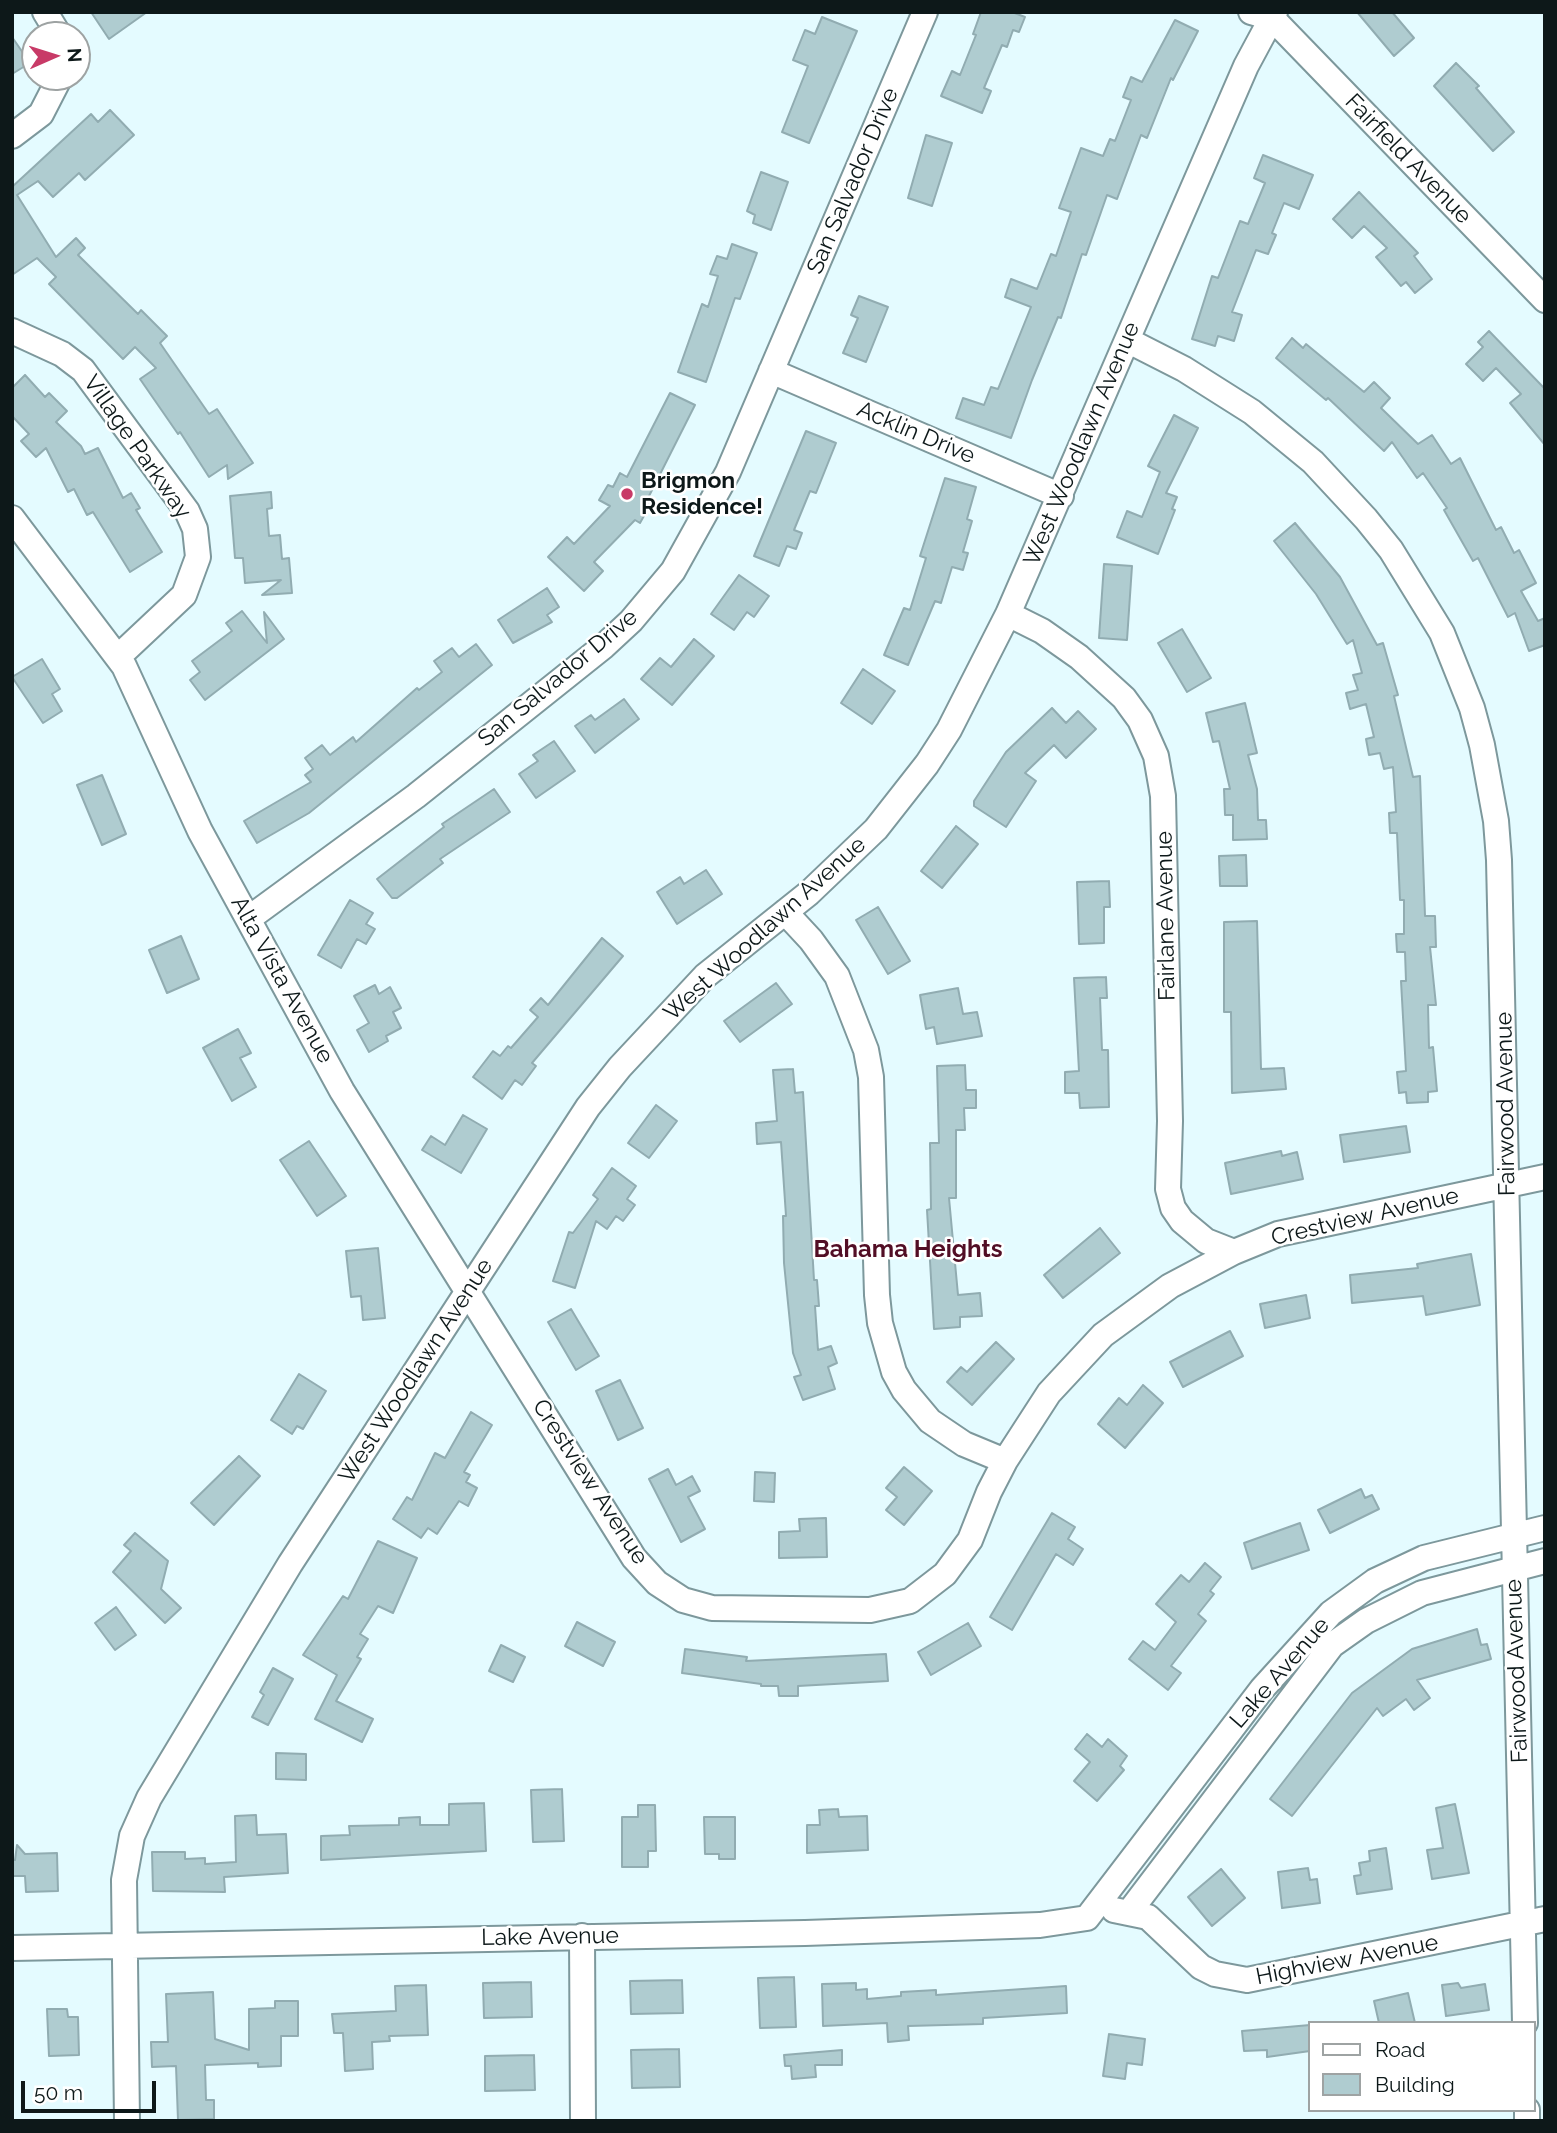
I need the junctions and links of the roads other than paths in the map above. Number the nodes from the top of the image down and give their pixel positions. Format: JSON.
{"nodes":[{"id":1,"x":925,"y":12,"type":"edge"},
{"id":2,"x":1266,"y":14,"type":"edge"},
{"id":3,"x":53,"y":91,"type":"edge"},
{"id":4,"x":12,"y":135,"type":"edge"},
{"id":5,"x":1545,"y":300,"type":"edge"},
{"id":6,"x":12,"y":331,"type":"edge"},
{"id":7,"x":1127,"y":340,"type":"junction"},
{"id":8,"x":771,"y":370,"type":"junction"},
{"id":9,"x":1061,"y":496,"type":"junction"},
{"id":10,"x":12,"y":518,"type":"edge"},
{"id":11,"x":1008,"y":614,"type":"junction"},
{"id":12,"x":118,"y":657,"type":"junction"},
{"id":13,"x":785,"y":912,"type":"junction"},
{"id":14,"x":248,"y":919,"type":"junction"},
{"id":15,"x":1545,"y":1177,"type":"edge"},
{"id":16,"x":1508,"y":1184,"type":"junction"},
{"id":17,"x":1234,"y":1252,"type":"junction"},
{"id":18,"x":470,"y":1290,"type":"junction"},
{"id":19,"x":1005,"y":1461,"type":"junction"},
{"id":20,"x":1545,"y":1528,"type":"edge"},
{"id":21,"x":1515,"y":1534,"type":"junction"},
{"id":22,"x":1545,"y":1561,"type":"edge"},
{"id":23,"x":1514,"y":1568,"type":"junction"},
{"id":24,"x":1130,"y":1911,"type":"junction"},
{"id":25,"x":1087,"y":1918,"type":"junction"},
{"id":26,"x":1533,"y":1922,"type":"edge"},
{"id":27,"x":582,"y":1936,"type":"junction"},
{"id":28,"x":124,"y":1945,"type":"junction"},
{"id":29,"x":12,"y":1948,"type":"edge"},
{"id":30,"x":1525,"y":2021,"type":"edge"},
{"id":31,"x":127,"y":2121,"type":"edge"},
{"id":32,"x":583,"y":2121,"type":"edge"}],
"edges":[{"from":1,"to":8,"type":"street","name":"San Salvador Drive"},
{"from":2,"to":5,"type":"street","name":"Fairfield Avenue"},
{"from":2,"to":7,"type":"street","name":"West Woodlawn Avenue"},
{"from":3,"to":4,"type":"street"},
{"from":6,"to":12,"type":"street","name":"Village Parkway"},
{"from":7,"to":9,"type":"street","name":"West Woodlawn Avenue"},
{"from":7,"to":16,"type":"street","name":"Fairwood Avenue"},
{"from":8,"to":9,"type":"street","name":"Acklin Drive"},
{"from":8,"to":14,"type":"street","name":"San Salvador Drive"},
{"from":9,"to":11,"type":"street","name":"West Woodlawn Avenue"},
{"from":10,"to":12,"type":"street","name":"Alta Vista Avenue"},
{"from":11,"to":13,"type":"street","name":"West Woodlawn Avenue"},
{"from":11,"to":17,"type":"street","name":"Fairlane Avenue"},
{"from":12,"to":14,"type":"street","name":"Alta Vista Avenue"},
{"from":13,"to":18,"type":"street","name":"West Woodlawn Avenue"},
{"from":13,"to":19,"type":"street"},
{"from":14,"to":18,"type":"street","name":"Alta Vista Avenue"},
{"from":15,"to":16,"type":"street","name":"Crestview Avenue"},
{"from":16,"to":17,"type":"street","name":"Crestview Avenue"},
{"from":16,"to":21,"type":"street","name":"Fairwood Avenue"},
{"from":17,"to":19,"type":"street","name":"Crestview Avenue"},
{"from":18,"to":19,"type":"street","name":"Crestview Avenue"},
{"from":18,"to":28,"type":"street","name":"West Woodlawn Avenue"},
{"from":20,"to":21,"type":"street","name":"Lake Avenue"},
{"from":21,"to":23,"type":"street","name":"Fairwood Avenue"},
{"from":21,"to":25,"type":"street","name":"Lake Avenue"},
{"from":22,"to":23,"type":"street","name":"Lake Avenue"},
{"from":23,"to":24,"type":"street","name":"Lake Avenue"},
{"from":23,"to":26,"type":"street","name":"Fairwood Avenue"},
{"from":24,"to":25,"type":"street","name":"Lake Avenue"},
{"from":24,"to":26,"type":"street","name":"Highview Avenue"},
{"from":25,"to":27,"type":"street","name":"Lake Avenue"},
{"from":26,"to":30,"type":"street","name":"Fairwood Avenue"},
{"from":27,"to":28,"type":"street","name":"Lake Avenue"},
{"from":27,"to":32,"type":"street"},
{"from":28,"to":29,"type":"street","name":"Lake Avenue"},
{"from":28,"to":31,"type":"street","name":"West Woodlawn Avenue"}]}
